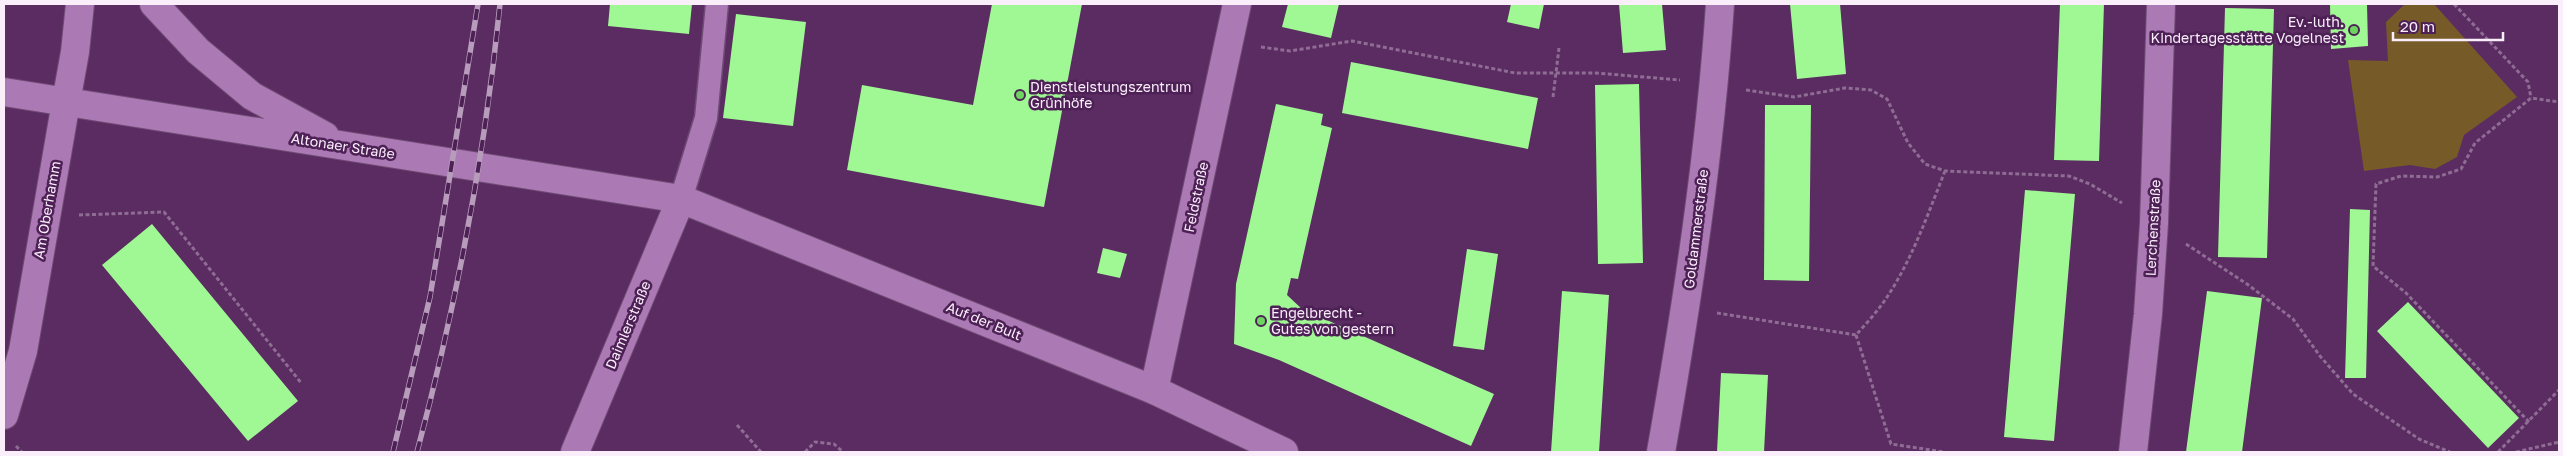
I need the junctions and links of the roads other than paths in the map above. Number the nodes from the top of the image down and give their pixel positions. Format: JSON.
{"nodes":[{"id":1,"x":80,"y":4,"type":"edge"},
{"id":2,"x":154,"y":4,"type":"edge"},
{"id":3,"x":716,"y":4,"type":"edge"},
{"id":4,"x":1237,"y":4,"type":"edge"},
{"id":5,"x":1720,"y":4,"type":"edge"},
{"id":6,"x":2161,"y":4,"type":"edge"},
{"id":7,"x":4,"y":92,"type":"edge"},
{"id":8,"x":66,"y":102,"type":"junction"},
{"id":9,"x":341,"y":145,"type":"junction"},
{"id":10,"x":681,"y":199,"type":"junction"},
{"id":11,"x":1154,"y":390,"type":"junction"},
{"id":12,"x":4,"y":414,"type":"edge"},
{"id":13,"x":575,"y":452,"type":"edge"},
{"id":14,"x":1284,"y":452,"type":"edge"},
{"id":15,"x":1661,"y":452,"type":"edge"},
{"id":16,"x":2133,"y":452,"type":"edge"}],
"edges":[{"from":1,"to":8,"type":"street","name":"Am Oberhamm"},
{"from":2,"to":9,"type":"street"},
{"from":3,"to":10,"type":"lane"},
{"from":4,"to":11,"type":"street","name":"Feldstraße"},
{"from":5,"to":15,"type":"street","name":"Goldammerstraße"},
{"from":6,"to":16,"type":"street","name":"Lerchenstraße"},
{"from":7,"to":8,"type":"street","name":"Altonaer Straße"},
{"from":8,"to":9,"type":"street","name":"Altonaer Straße"},
{"from":8,"to":12,"type":"street","name":"Am Oberhamm"},
{"from":9,"to":10,"type":"street","name":"Altonaer Straße"},
{"from":10,"to":11,"type":"street","name":"Auf der Bult"},
{"from":10,"to":13,"type":"street","name":"Daimlerstraße"},
{"from":11,"to":14,"type":"street","name":"Auf der Bult"}]}
